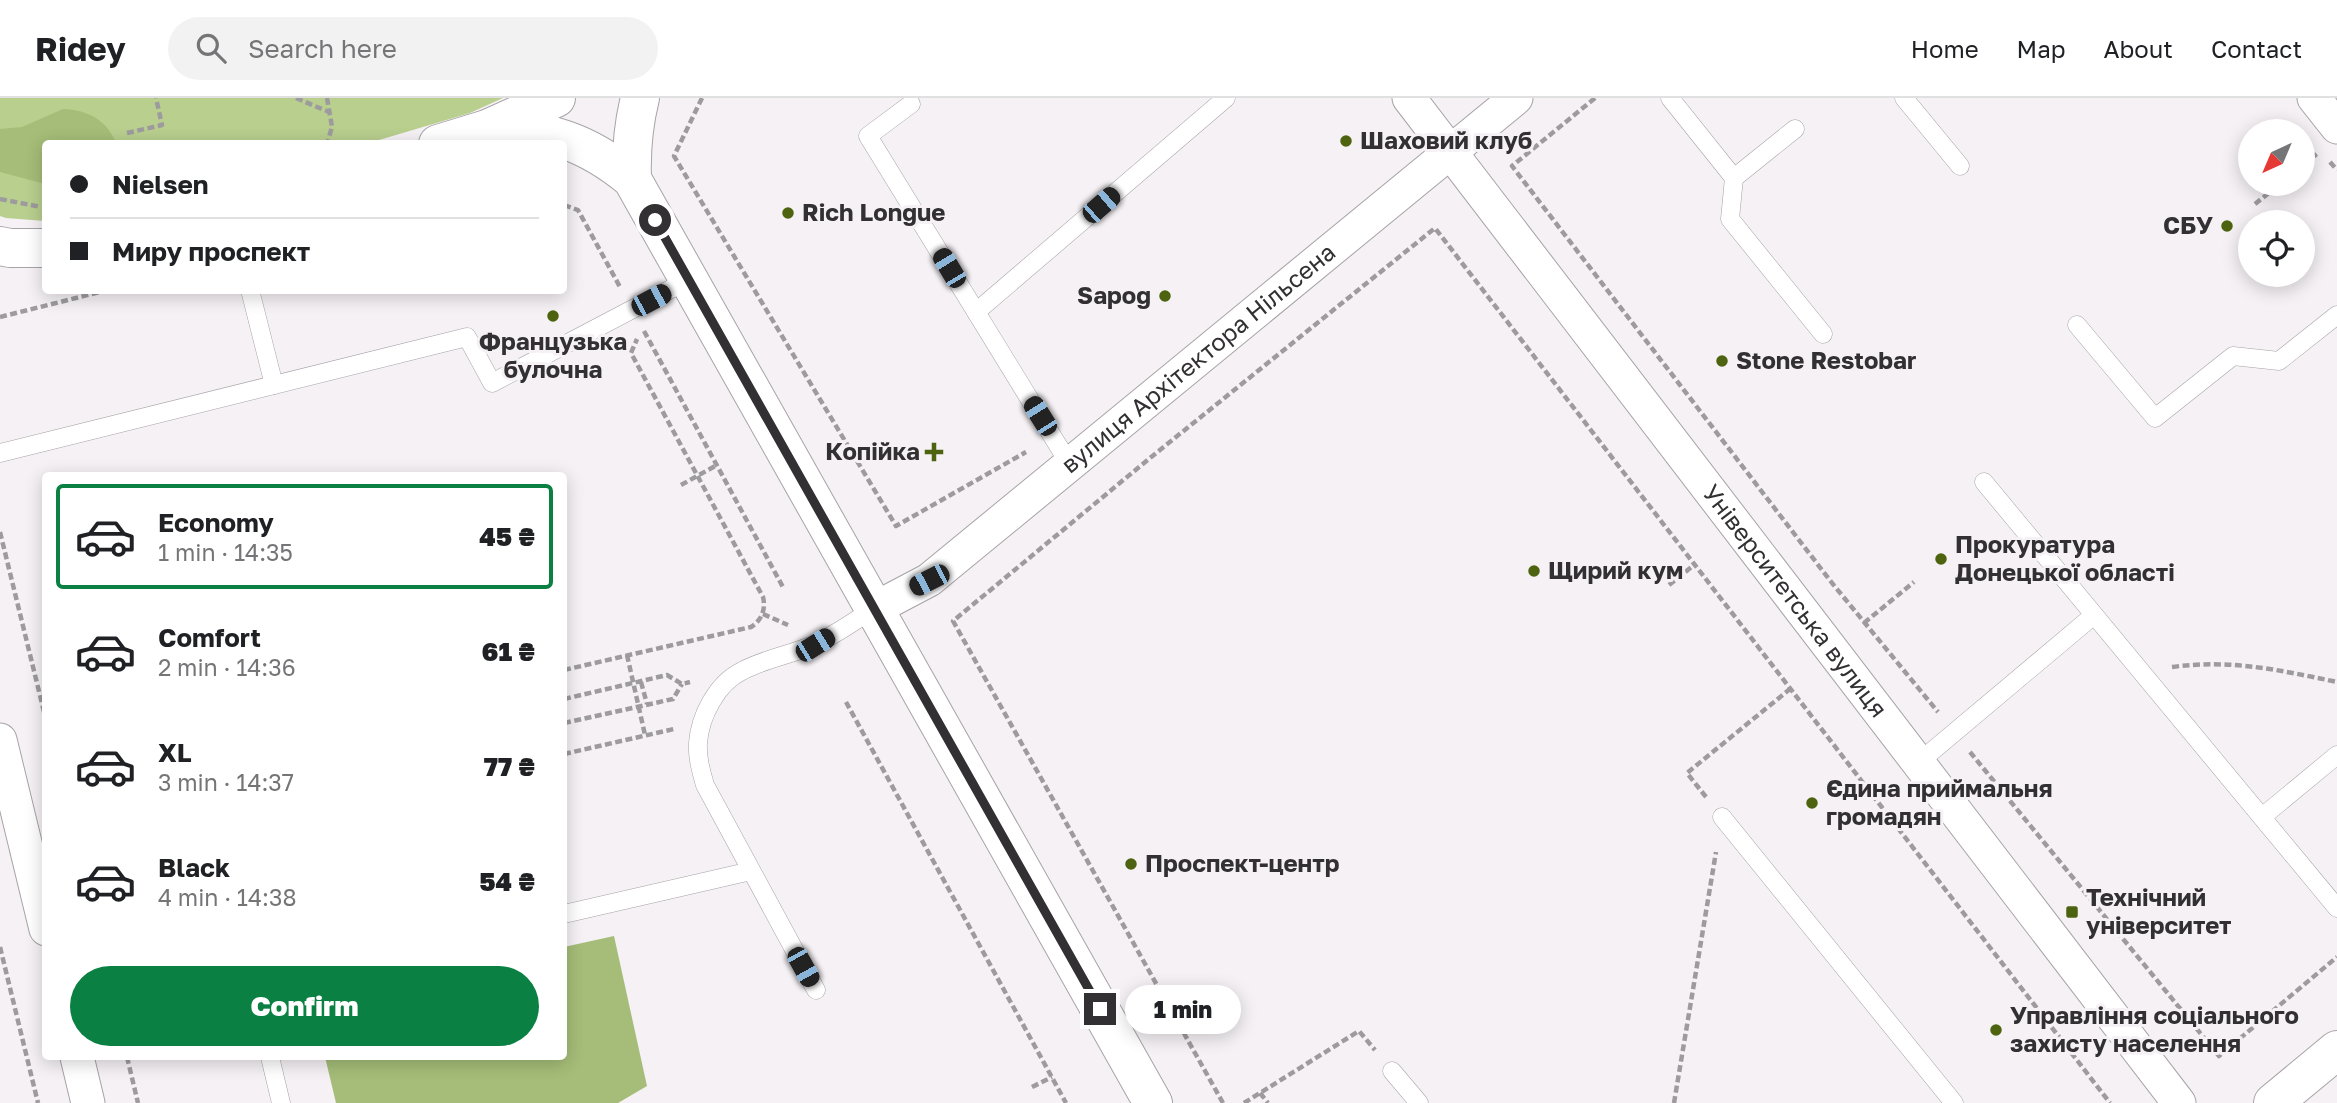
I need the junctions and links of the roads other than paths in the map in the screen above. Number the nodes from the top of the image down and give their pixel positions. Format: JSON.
{"nodes":[{"id":1,"x":556,"y":98,"type":"edge"},
{"id":2,"x":640,"y":98,"type":"edge"},
{"id":3,"x":1226,"y":98,"type":"edge"},
{"id":4,"x":1409,"y":98,"type":"edge"},
{"id":5,"x":1516,"y":98,"type":"edge"},
{"id":6,"x":1670,"y":98,"type":"edge"},
{"id":7,"x":1904,"y":98,"type":"edge"},
{"id":8,"x":2314,"y":98,"type":"edge"},
{"id":9,"x":911,"y":104,"type":"dead end"},
{"id":10,"x":487,"y":129,"type":"junction"},
{"id":11,"x":1795,"y":129,"type":"dead end"},
{"id":12,"x":2329,"y":138,"type":"edge"},
{"id":13,"x":451,"y":140,"type":"edge"},
{"id":14,"x":1450,"y":152,"type":"junction"},
{"id":15,"x":1960,"y":166,"type":"dead end"},
{"id":16,"x":1734,"y":178,"type":"junction"},
{"id":17,"x":632,"y":179,"type":"junction"},
{"id":18,"x":0,"y":246,"type":"edge"},
{"id":19,"x":42,"y":248,"type":"edge"},
{"id":20,"x":688,"y":280,"type":"junction"},
{"id":21,"x":251,"y":294,"type":"edge"},
{"id":22,"x":976,"y":312,"type":"junction"},
{"id":23,"x":2337,"y":315,"type":"edge"},
{"id":24,"x":2077,"y":325,"type":"dead end"},
{"id":25,"x":1823,"y":334,"type":"dead end"},
{"id":26,"x":274,"y":385,"type":"junction"},
{"id":27,"x":1061,"y":451,"type":"junction"},
{"id":28,"x":0,"y":453,"type":"edge"},
{"id":29,"x":1984,"y":482,"type":"dead end"},
{"id":30,"x":874,"y":609,"type":"junction"},
{"id":31,"x":2094,"y":615,"type":"junction"},
{"id":32,"x":0,"y":740,"type":"edge"},
{"id":33,"x":2337,"y":755,"type":"edge"},
{"id":34,"x":1918,"y":763,"type":"junction"},
{"id":35,"x":1722,"y":817,"type":"road end"},
{"id":36,"x":2262,"y":817,"type":"junction"},
{"id":37,"x":11,"y":836,"type":"edge"},
{"id":38,"x":751,"y":871,"type":"junction"},
{"id":39,"x":2337,"y":908,"type":"edge"},
{"id":40,"x":567,"y":913,"type":"edge"},
{"id":41,"x":42,"y":918,"type":"edge"},
{"id":42,"x":816,"y":990,"type":"dead end"},
{"id":43,"x":2337,"y":1050,"type":"edge"},
{"id":44,"x":77,"y":1060,"type":"edge"},
{"id":45,"x":271,"y":1060,"type":"edge"},
{"id":46,"x":1392,"y":1071,"type":"dead end"},
{"id":47,"x":1948,"y":1101,"type":"edge"},
{"id":48,"x":88,"y":1103,"type":"edge"},
{"id":49,"x":281,"y":1103,"type":"edge"},
{"id":50,"x":1153,"y":1103,"type":"edge"},
{"id":51,"x":1419,"y":1103,"type":"edge"},
{"id":52,"x":2179,"y":1103,"type":"edge"},
{"id":53,"x":2273,"y":1103,"type":"edge"}],
"edges":[{"from":1,"to":10,"type":"main road"},
{"from":2,"to":17,"type":"main road"},
{"from":3,"to":22,"type":"lane"},
{"from":4,"to":14,"type":"street","name":"Університетська вулиця"},
{"from":5,"to":14,"type":"street","name":"вулиця Архітектора Нільсена"},
{"from":6,"to":16,"type":"lane"},
{"from":7,"to":15,"type":"lane"},
{"from":8,"to":12,"type":"street"},
{"from":9,"to":22,"type":"lane"},
{"from":10,"to":13,"type":"main road"},
{"from":10,"to":17,"type":"main road"},
{"from":11,"to":16,"type":"lane"},
{"from":14,"to":27,"type":"street","name":"вулиця Архітектора Нільсена"},
{"from":14,"to":34,"type":"street","name":"Університетська вулиця"},
{"from":16,"to":25,"type":"lane"},
{"from":17,"to":20,"type":"main road"},
{"from":18,"to":19,"type":"main road"},
{"from":20,"to":26,"type":"lane"},
{"from":20,"to":30,"type":"main road"},
{"from":21,"to":26,"type":"lane"},
{"from":22,"to":27,"type":"lane"},
{"from":23,"to":24,"type":"lane"},
{"from":26,"to":28,"type":"lane"},
{"from":27,"to":30,"type":"street","name":"вулиця Архітектора Нільсена"},
{"from":29,"to":31,"type":"lane"},
{"from":30,"to":38,"type":"lane"},
{"from":30,"to":50,"type":"main road"},
{"from":31,"to":34,"type":"lane"},
{"from":31,"to":36,"type":"lane"},
{"from":32,"to":37,"type":"street"},
{"from":33,"to":36,"type":"lane"},
{"from":34,"to":52,"type":"street","name":"Університетська вулиця"},
{"from":35,"to":47,"type":"lane"},
{"from":36,"to":39,"type":"lane"},
{"from":37,"to":41,"type":"street"},
{"from":38,"to":40,"type":"lane"},
{"from":38,"to":42,"type":"lane"},
{"from":43,"to":53,"type":"main road"},
{"from":44,"to":48,"type":"street"},
{"from":45,"to":49,"type":"lane"},
{"from":46,"to":51,"type":"lane"}]}
